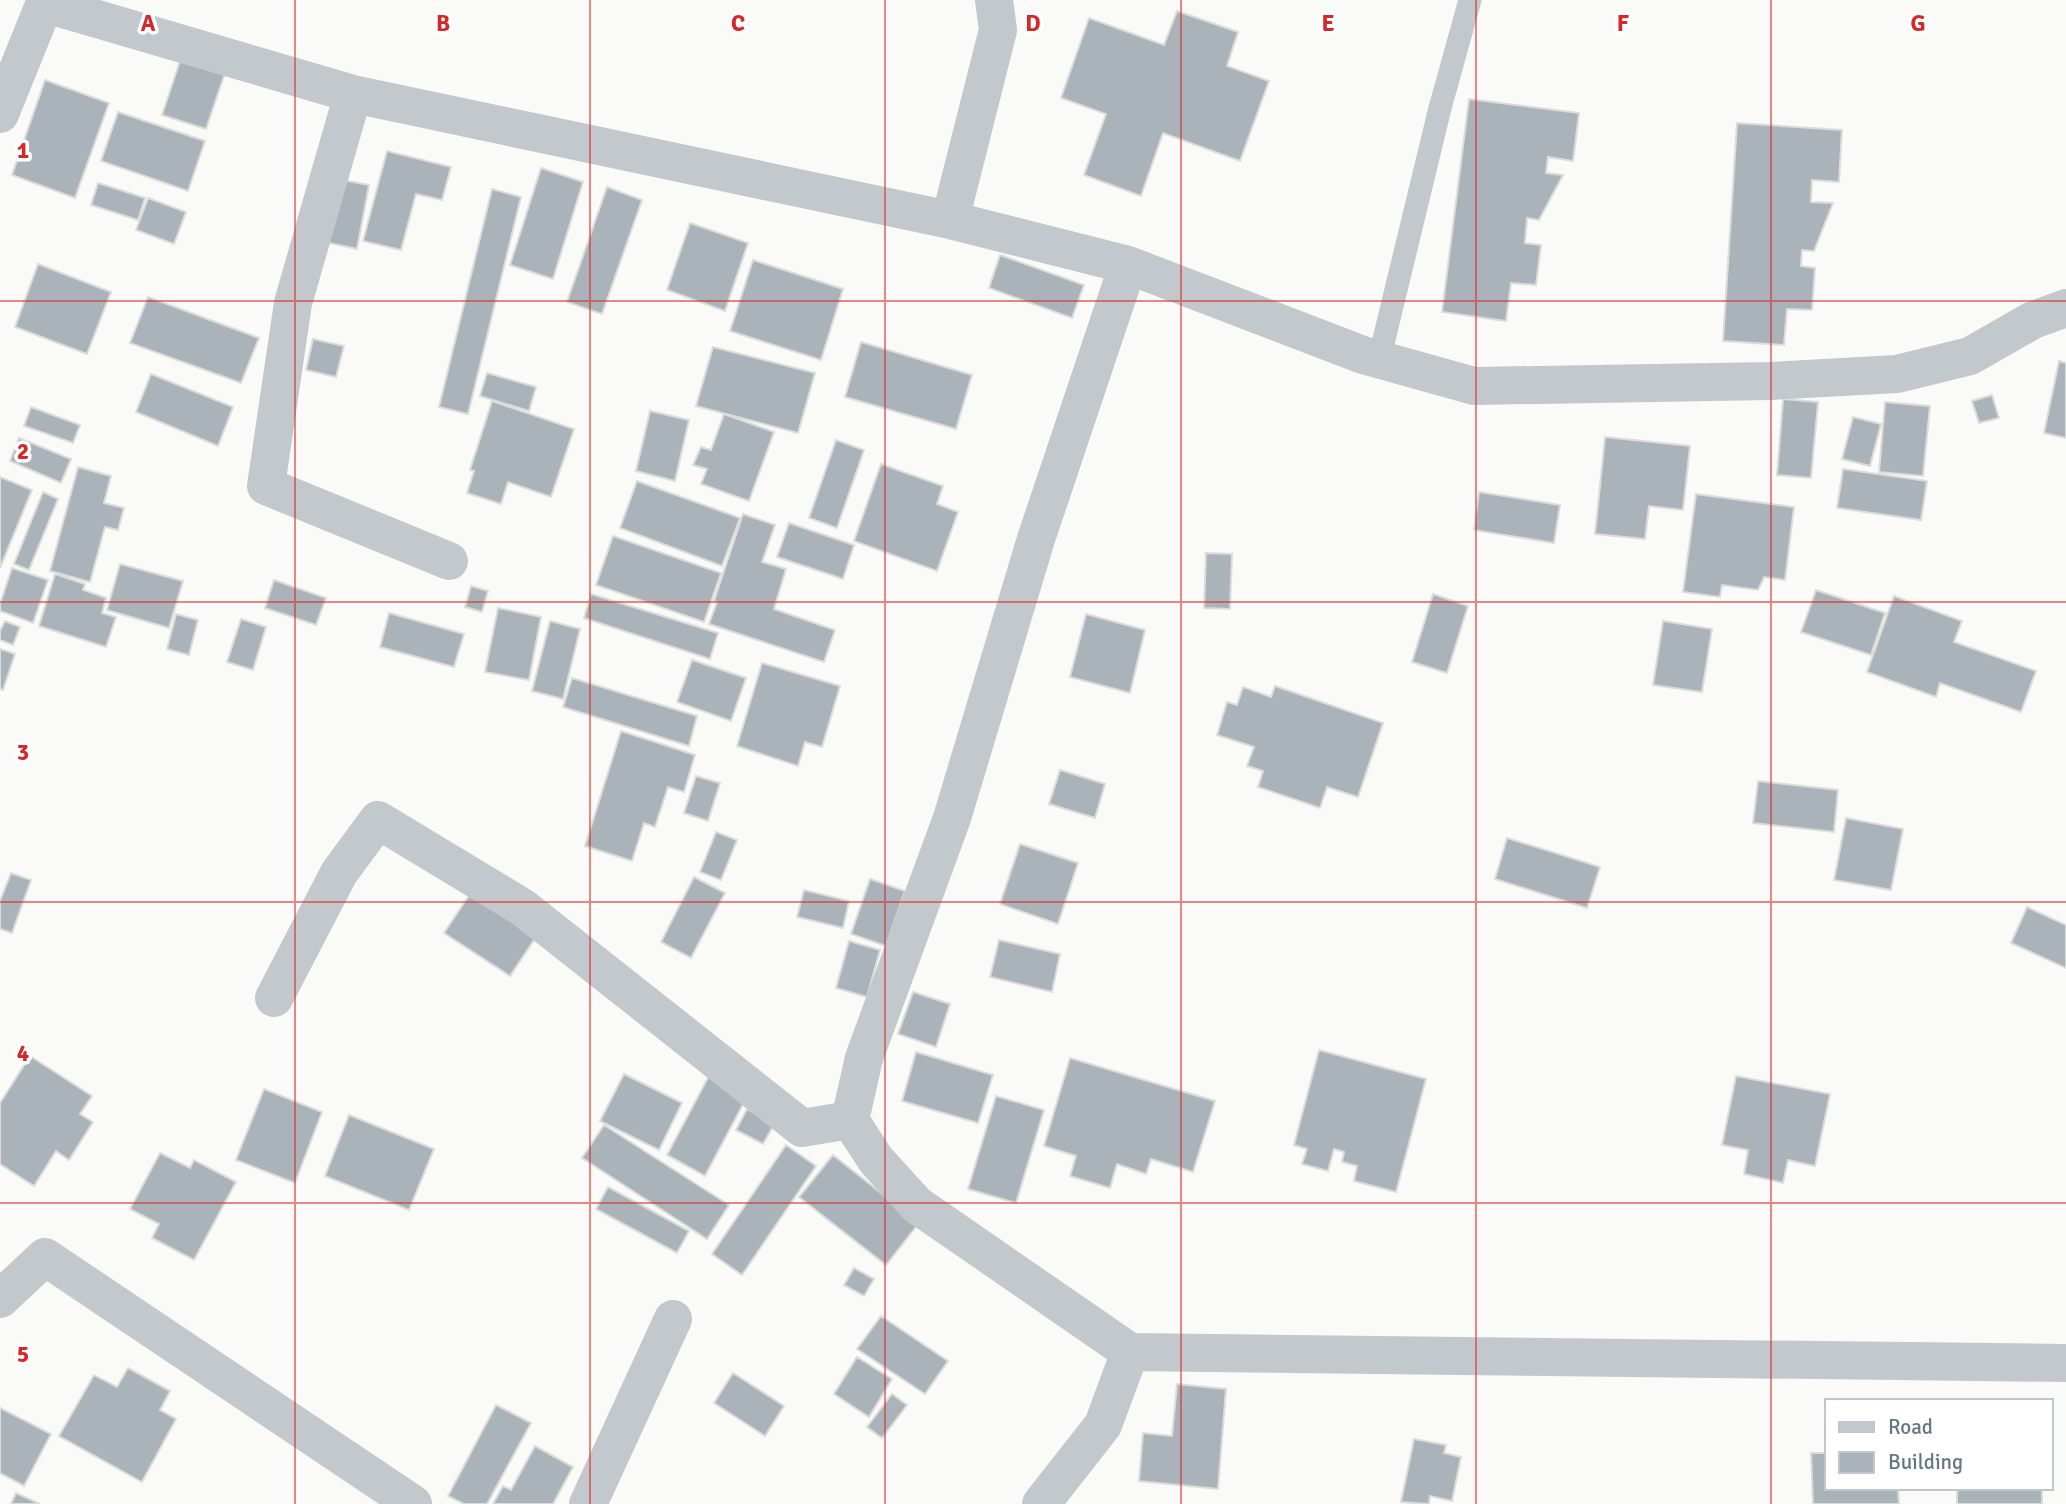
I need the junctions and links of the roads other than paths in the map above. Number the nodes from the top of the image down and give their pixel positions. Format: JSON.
{"nodes":[{"id":1,"x":994,"y":0,"type":"edge"},
{"id":2,"x":1470,"y":0,"type":"edge"},
{"id":3,"x":46,"y":2,"type":"edge"},
{"id":4,"x":353,"y":94,"type":"junction"},
{"id":5,"x":0,"y":114,"type":"edge"},
{"id":6,"x":950,"y":220,"type":"junction"},
{"id":7,"x":1128,"y":265,"type":"junction"},
{"id":8,"x":2066,"y":308,"type":"edge"},
{"id":9,"x":1379,"y":359,"type":"junction"},
{"id":10,"x":449,"y":561,"type":"dead end"},
{"id":11,"x":274,"y":998,"type":"dead end"},
{"id":12,"x":850,"y":1120,"type":"junction"},
{"id":13,"x":0,"y":1299,"type":"edge"},
{"id":14,"x":673,"y":1319,"type":"dead end"},
{"id":15,"x":1130,"y":1352,"type":"junction"},
{"id":16,"x":2066,"y":1363,"type":"edge"},
{"id":17,"x":413,"y":1504,"type":"edge"},
{"id":18,"x":588,"y":1504,"type":"edge"},
{"id":19,"x":1041,"y":1504,"type":"edge"}],
"edges":[{"from":1,"to":6,"type":"street"},
{"from":2,"to":9,"type":"lane"},
{"from":3,"to":4,"type":"street"},
{"from":3,"to":5,"type":"street"},
{"from":4,"to":6,"type":"street"},
{"from":4,"to":10,"type":"street"},
{"from":6,"to":7,"type":"street"},
{"from":7,"to":9,"type":"street"},
{"from":7,"to":12,"type":"street"},
{"from":8,"to":9,"type":"street"},
{"from":11,"to":12,"type":"street"},
{"from":12,"to":15,"type":"street"},
{"from":13,"to":17,"type":"street"},
{"from":14,"to":18,"type":"street"},
{"from":15,"to":16,"type":"street"},
{"from":15,"to":19,"type":"street"}]}
